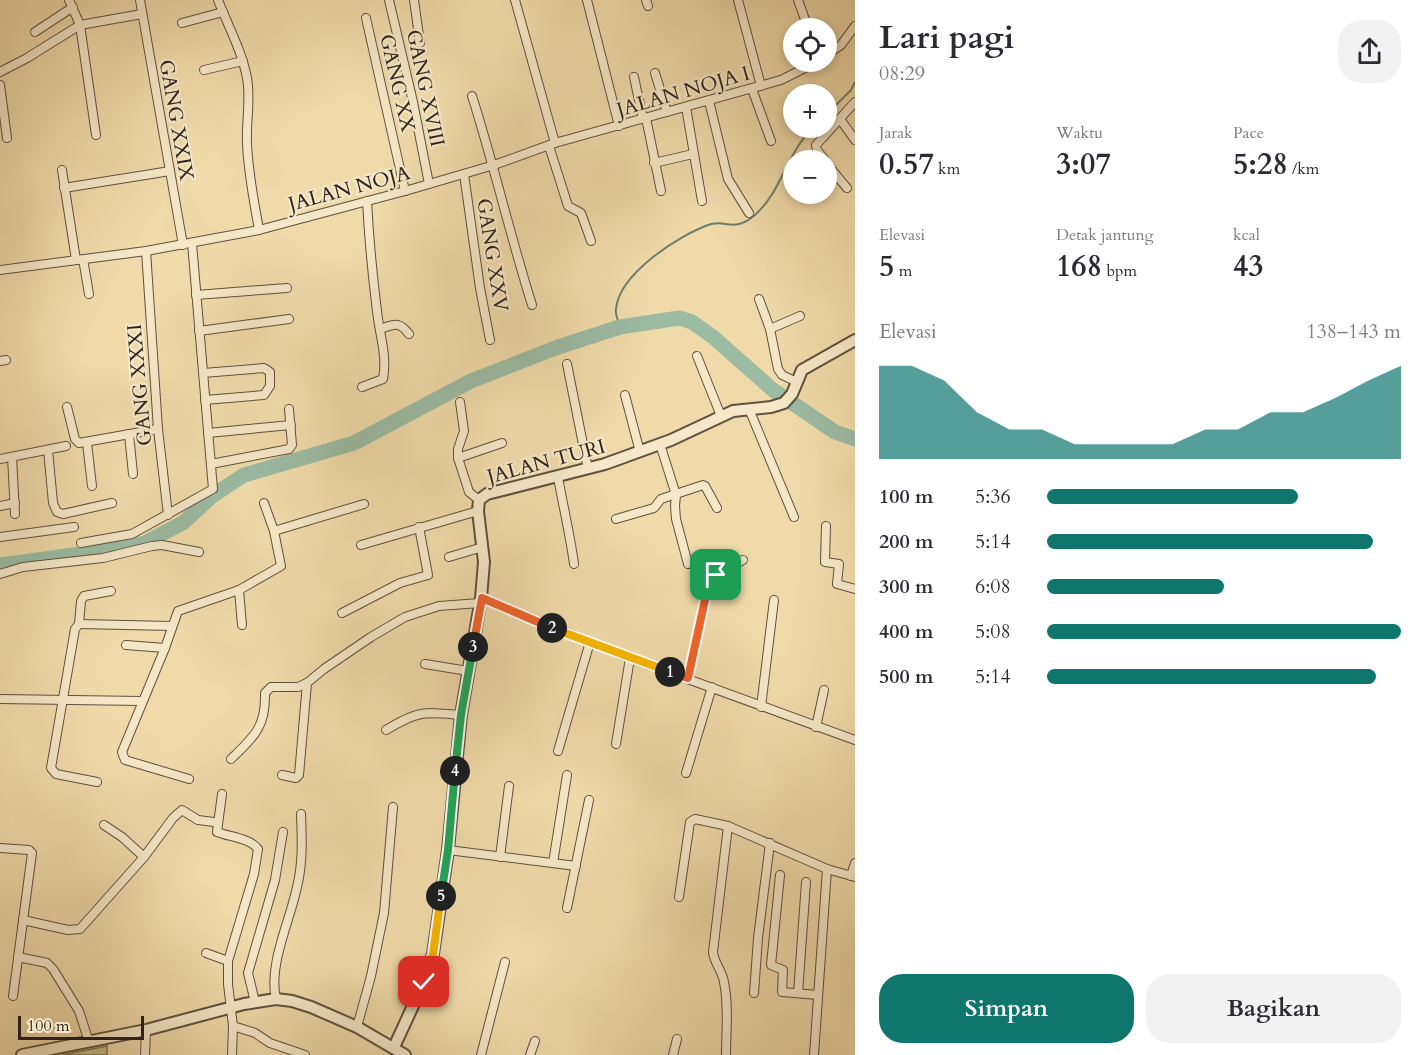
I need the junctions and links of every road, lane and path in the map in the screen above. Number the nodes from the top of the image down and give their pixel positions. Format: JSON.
{"nodes":[{"id":1,"x":140,"y":0,"type":"edge"},
{"id":2,"x":218,"y":0,"type":"edge"},
{"id":3,"x":388,"y":0,"type":"edge"},
{"id":4,"x":414,"y":0,"type":"edge"},
{"id":5,"x":515,"y":0,"type":"edge"},
{"id":6,"x":587,"y":0,"type":"edge"},
{"id":7,"x":738,"y":0,"type":"edge"},
{"id":8,"x":798,"y":0,"type":"edge"},
{"id":9,"x":71,"y":3,"type":"edge"},
{"id":10,"x":223,"y":12,"type":"junction"},
{"id":11,"x":142,"y":14,"type":"junction"},
{"id":12,"x":366,"y":18,"type":"dead end"},
{"id":13,"x":804,"y":18,"type":"edge"},
{"id":14,"x":182,"y":23,"type":"dead end"},
{"id":15,"x":80,"y":25,"type":"junction"},
{"id":16,"x":35,"y":32,"type":"dead end"},
{"id":17,"x":853,"y":32,"type":"edge"},
{"id":18,"x":420,"y":43,"type":"dead end"},
{"id":19,"x":837,"y":48,"type":"edge"},
{"id":20,"x":243,"y":61,"type":"junction"},
{"id":21,"x":204,"y":70,"type":"dead end"},
{"id":22,"x":0,"y":72,"type":"edge"},
{"id":23,"x":798,"y":72,"type":"edge"},
{"id":24,"x":654,"y":73,"type":"dead end"},
{"id":25,"x":634,"y":77,"type":"dead end"},
{"id":26,"x":0,"y":85,"type":"edge"},
{"id":27,"x":761,"y":86,"type":"junction"},
{"id":28,"x":752,"y":89,"type":"junction"},
{"id":29,"x":472,"y":96,"type":"dead end"},
{"id":30,"x":709,"y":101,"type":"junction"},
{"id":31,"x":855,"y":102,"type":"edge"},
{"id":32,"x":686,"y":107,"type":"junction"},
{"id":33,"x":667,"y":112,"type":"junction"},
{"id":34,"x":645,"y":118,"type":"junction"},
{"id":35,"x":840,"y":119,"type":"junction"},
{"id":36,"x":619,"y":126,"type":"junction"},
{"id":37,"x":96,"y":135,"type":"dead end"},
{"id":38,"x":7,"y":138,"type":"dead end"},
{"id":39,"x":855,"y":140,"type":"edge"},
{"id":40,"x":771,"y":141,"type":"dead end"},
{"id":41,"x":552,"y":145,"type":"junction"},
{"id":42,"x":817,"y":150,"type":"edge"},
{"id":43,"x":693,"y":154,"type":"junction"},
{"id":44,"x":654,"y":163,"type":"junction"},
{"id":45,"x":494,"y":165,"type":"junction"},
{"id":46,"x":62,"y":170,"type":"dead end"},
{"id":47,"x":170,"y":171,"type":"junction"},
{"id":48,"x":464,"y":174,"type":"junction"},
{"id":49,"x":837,"y":176,"type":"edge"},
{"id":50,"x":429,"y":184,"type":"junction"},
{"id":51,"x":64,"y":188,"type":"junction"},
{"id":52,"x":846,"y":188,"type":"dead end"},
{"id":53,"x":405,"y":191,"type":"junction"},
{"id":54,"x":661,"y":191,"type":"dead end"},
{"id":55,"x":367,"y":201,"type":"junction"},
{"id":56,"x":702,"y":201,"type":"dead end"},
{"id":57,"x":749,"y":213,"type":"dead end"},
{"id":58,"x":259,"y":230,"type":"junction"},
{"id":59,"x":591,"y":241,"type":"dead end"},
{"id":60,"x":188,"y":244,"type":"junction"},
{"id":61,"x":146,"y":251,"type":"junction"},
{"id":62,"x":79,"y":259,"type":"junction"},
{"id":63,"x":0,"y":270,"type":"edge"},
{"id":64,"x":287,"y":288,"type":"dead end"},
{"id":65,"x":89,"y":294,"type":"dead end"},
{"id":66,"x":196,"y":295,"type":"junction"},
{"id":67,"x":759,"y":299,"type":"dead end"},
{"id":68,"x":532,"y":304,"type":"dead end"},
{"id":69,"x":800,"y":316,"type":"dead end"},
{"id":70,"x":289,"y":319,"type":"dead end"},
{"id":71,"x":380,"y":329,"type":"junction"},
{"id":72,"x":770,"y":329,"type":"junction"},
{"id":73,"x":199,"y":331,"type":"junction"},
{"id":74,"x":409,"y":334,"type":"dead end"},
{"id":75,"x":489,"y":340,"type":"dead end"},
{"id":76,"x":855,"y":340,"type":"edge"},
{"id":77,"x":697,"y":356,"type":"dead end"},
{"id":78,"x":567,"y":364,"type":"dead end"},
{"id":79,"x":203,"y":373,"type":"junction"},
{"id":80,"x":795,"y":386,"type":"junction"},
{"id":81,"x":362,"y":387,"type":"dead end"},
{"id":82,"x":625,"y":395,"type":"dead end"},
{"id":83,"x":205,"y":400,"type":"junction"},
{"id":84,"x":459,"y":402,"type":"dead end"},
{"id":85,"x":67,"y":407,"type":"dead end"},
{"id":86,"x":749,"y":409,"type":"junction"},
{"id":87,"x":289,"y":410,"type":"dead end"},
{"id":88,"x":721,"y":416,"type":"junction"},
{"id":89,"x":291,"y":425,"type":"junction"},
{"id":90,"x":158,"y":429,"type":"junction"},
{"id":91,"x":208,"y":433,"type":"junction"},
{"id":92,"x":129,"y":434,"type":"junction"},
{"id":93,"x":87,"y":443,"type":"junction"},
{"id":94,"x":502,"y":443,"type":"dead end"},
{"id":95,"x":660,"y":444,"type":"junction"},
{"id":96,"x":66,"y":446,"type":"dead end"},
{"id":97,"x":48,"y":450,"type":"junction"},
{"id":98,"x":640,"y":452,"type":"junction"},
{"id":99,"x":12,"y":457,"type":"junction"},
{"id":100,"x":458,"y":458,"type":"junction"},
{"id":101,"x":0,"y":459,"type":"edge"},
{"id":102,"x":211,"y":464,"type":"junction"},
{"id":103,"x":588,"y":470,"type":"junction"},
{"id":104,"x":133,"y":474,"type":"dead end"},
{"id":105,"x":558,"y":477,"type":"junction"},
{"id":106,"x":92,"y":486,"type":"dead end"},
{"id":107,"x":676,"y":495,"type":"junction"},
{"id":108,"x":479,"y":500,"type":"junction"},
{"id":109,"x":15,"y":503,"type":"junction"},
{"id":110,"x":112,"y":503,"type":"dead end"},
{"id":111,"x":264,"y":503,"type":"dead end"},
{"id":112,"x":364,"y":504,"type":"dead end"},
{"id":113,"x":0,"y":506,"type":"edge"},
{"id":114,"x":717,"y":508,"type":"dead end"},
{"id":115,"x":478,"y":511,"type":"junction"},
{"id":116,"x":15,"y":514,"type":"dead end"},
{"id":117,"x":168,"y":515,"type":"junction"},
{"id":118,"x":794,"y":517,"type":"dead end"},
{"id":119,"x":616,"y":519,"type":"dead end"},
{"id":120,"x":826,"y":526,"type":"dead end"},
{"id":121,"x":74,"y":527,"type":"dead end"},
{"id":122,"x":419,"y":527,"type":"junction"},
{"id":123,"x":274,"y":531,"type":"junction"},
{"id":124,"x":0,"y":537,"type":"edge"},
{"id":125,"x":81,"y":543,"type":"dead end"},
{"id":126,"x":361,"y":545,"type":"dead end"},
{"id":127,"x":483,"y":547,"type":"junction"},
{"id":128,"x":199,"y":552,"type":"dead end"},
{"id":129,"x":449,"y":557,"type":"dead end"},
{"id":130,"x":743,"y":560,"type":"dead end"},
{"id":131,"x":574,"y":564,"type":"dead end"},
{"id":132,"x":688,"y":564,"type":"dead end"},
{"id":133,"x":0,"y":574,"type":"edge"},
{"id":134,"x":855,"y":589,"type":"edge"},
{"id":135,"x":239,"y":590,"type":"junction"},
{"id":136,"x":111,"y":591,"type":"dead end"},
{"id":137,"x":774,"y":600,"type":"dead end"},
{"id":138,"x":481,"y":601,"type":"junction"},
{"id":139,"x":342,"y":613,"type":"dead end"},
{"id":140,"x":79,"y":624,"type":"junction"},
{"id":141,"x":242,"y":625,"type":"dead end"},
{"id":142,"x":172,"y":626,"type":"junction"},
{"id":143,"x":590,"y":642,"type":"junction"},
{"id":144,"x":126,"y":645,"type":"dead end"},
{"id":145,"x":165,"y":648,"type":"junction"},
{"id":146,"x":630,"y":657,"type":"junction"},
{"id":147,"x":425,"y":664,"type":"dead end"},
{"id":148,"x":468,"y":671,"type":"junction"},
{"id":149,"x":688,"y":678,"type":"junction"},
{"id":150,"x":307,"y":683,"type":"junction"},
{"id":151,"x":712,"y":687,"type":"junction"},
{"id":152,"x":824,"y":690,"type":"dead end"},
{"id":153,"x":0,"y":699,"type":"edge"},
{"id":154,"x":64,"y":699,"type":"junction"},
{"id":155,"x":142,"y":701,"type":"junction"},
{"id":156,"x":761,"y":707,"type":"junction"},
{"id":157,"x":461,"y":715,"type":"junction"},
{"id":158,"x":816,"y":727,"type":"junction"},
{"id":159,"x":386,"y":730,"type":"dead end"},
{"id":160,"x":855,"y":740,"type":"edge"},
{"id":161,"x":616,"y":744,"type":"dead end"},
{"id":162,"x":558,"y":751,"type":"dead end"},
{"id":163,"x":231,"y":759,"type":"dead end"},
{"id":164,"x":686,"y":773,"type":"dead end"},
{"id":165,"x":282,"y":775,"type":"dead end"},
{"id":166,"x":567,"y":775,"type":"dead end"},
{"id":167,"x":189,"y":779,"type":"dead end"},
{"id":168,"x":97,"y":782,"type":"dead end"},
{"id":169,"x":509,"y":786,"type":"dead end"},
{"id":170,"x":222,"y":794,"type":"dead end"},
{"id":171,"x":589,"y":800,"type":"dead end"},
{"id":172,"x":393,"y":807,"type":"dead end"},
{"id":173,"x":301,"y":814,"type":"dead end"},
{"id":174,"x":214,"y":822,"type":"dead end"},
{"id":175,"x":104,"y":825,"type":"dead end"},
{"id":176,"x":728,"y":826,"type":"junction"},
{"id":177,"x":284,"y":832,"type":"dead end"},
{"id":178,"x":770,"y":843,"type":"junction"},
{"id":179,"x":0,"y":848,"type":"edge"},
{"id":180,"x":448,"y":850,"type":"junction"},
{"id":181,"x":144,"y":857,"type":"junction"},
{"id":182,"x":500,"y":857,"type":"junction"},
{"id":183,"x":554,"y":863,"type":"junction"},
{"id":184,"x":855,"y":863,"type":"edge"},
{"id":185,"x":576,"y":866,"type":"junction"},
{"id":186,"x":827,"y":869,"type":"junction"},
{"id":187,"x":780,"y":875,"type":"dead end"},
{"id":188,"x":853,"y":876,"type":"edge"},
{"id":189,"x":806,"y":882,"type":"dead end"},
{"id":190,"x":679,"y":897,"type":"dead end"},
{"id":191,"x":567,"y":908,"type":"dead end"},
{"id":192,"x":23,"y":920,"type":"junction"},
{"id":193,"x":206,"y":953,"type":"dead end"},
{"id":194,"x":18,"y":957,"type":"junction"},
{"id":195,"x":228,"y":961,"type":"junction"},
{"id":196,"x":505,"y":962,"type":"dead end"},
{"id":197,"x":754,"y":993,"type":"dead end"},
{"id":198,"x":798,"y":993,"type":"junction"},
{"id":199,"x":818,"y":995,"type":"junction"},
{"id":200,"x":13,"y":996,"type":"dead end"},
{"id":201,"x":276,"y":999,"type":"junction"},
{"id":202,"x":255,"y":1002,"type":"junction"},
{"id":203,"x":231,"y":1008,"type":"junction"},
{"id":204,"x":233,"y":1026,"type":"junction"},
{"id":205,"x":357,"y":1027,"type":"junction"},
{"id":206,"x":146,"y":1030,"type":"junction"},
{"id":207,"x":677,"y":1039,"type":"dead end"},
{"id":208,"x":535,"y":1041,"type":"dead end"},
{"id":209,"x":89,"y":1042,"type":"junction"},
{"id":210,"x":394,"y":1047,"type":"junction"},
{"id":211,"x":39,"y":1053,"type":"edge"},
{"id":212,"x":22,"y":1055,"type":"edge"},
{"id":213,"x":145,"y":1055,"type":"edge"},
{"id":214,"x":232,"y":1055,"type":"edge"},
{"id":215,"x":305,"y":1055,"type":"edge"},
{"id":216,"x":405,"y":1055,"type":"edge"},
{"id":217,"x":481,"y":1055,"type":"edge"},
{"id":218,"x":531,"y":1055,"type":"edge"},
{"id":219,"x":673,"y":1055,"type":"edge"},
{"id":220,"x":726,"y":1055,"type":"edge"},
{"id":221,"x":814,"y":1055,"type":"edge"}],
"edges":[{"from":1,"to":11,"type":"street","name":"GANG XXIX"},
{"from":2,"to":10,"type":"street"},
{"from":3,"to":50,"type":"street","name":"GANG XVIII"},
{"from":4,"to":18,"type":"street"},
{"from":5,"to":41,"type":"street"},
{"from":6,"to":36,"type":"street"},
{"from":7,"to":27,"type":"street"},
{"from":8,"to":13,"type":"street"},
{"from":9,"to":15,"type":"street"},
{"from":9,"to":16,"type":"street"},
{"from":10,"to":14,"type":"street"},
{"from":10,"to":20,"type":"street"},
{"from":11,"to":15,"type":"street"},
{"from":11,"to":47,"type":"street","name":"GANG XXIX"},
{"from":12,"to":53,"type":"street","name":"GANG XX"},
{"from":15,"to":22,"type":"street"},
{"from":15,"to":37,"type":"street"},
{"from":17,"to":19,"type":"street"},
{"from":20,"to":21,"type":"street"},
{"from":20,"to":58,"type":"street"},
{"from":23,"to":27,"type":"street","name":"JALAN NOJA I"},
{"from":24,"to":33,"type":"street"},
{"from":25,"to":34,"type":"street"},
{"from":26,"to":38,"type":"street"},
{"from":27,"to":28,"type":"street","name":"JALAN NOJA I"},
{"from":28,"to":30,"type":"street","name":"JALAN NOJA I"},
{"from":28,"to":40,"type":"street"},
{"from":29,"to":45,"type":"street"},
{"from":30,"to":32,"type":"street","name":"JALAN NOJA I"},
{"from":30,"to":57,"type":"street"},
{"from":31,"to":35,"type":"street"},
{"from":32,"to":33,"type":"street","name":"JALAN NOJA I"},
{"from":32,"to":43,"type":"street"},
{"from":33,"to":34,"type":"street","name":"JALAN NOJA I"},
{"from":34,"to":36,"type":"street","name":"JALAN NOJA I"},
{"from":34,"to":44,"type":"street"},
{"from":35,"to":39,"type":"street"},
{"from":35,"to":42,"type":"street"},
{"from":36,"to":41,"type":"street","name":"JALAN NOJA I"},
{"from":41,"to":45,"type":"street","name":"JALAN NOJA"},
{"from":41,"to":59,"type":"street"},
{"from":43,"to":44,"type":"street"},
{"from":43,"to":56,"type":"street"},
{"from":44,"to":54,"type":"street"},
{"from":45,"to":48,"type":"street","name":"JALAN NOJA"},
{"from":45,"to":68,"type":"street"},
{"from":46,"to":51,"type":"street"},
{"from":47,"to":51,"type":"street"},
{"from":47,"to":60,"type":"street","name":"GANG XXIX"},
{"from":48,"to":50,"type":"street","name":"JALAN NOJA"},
{"from":48,"to":75,"type":"street","name":"GANG XXV"},
{"from":49,"to":52,"type":"street"},
{"from":50,"to":53,"type":"street","name":"JALAN NOJA"},
{"from":51,"to":62,"type":"street"},
{"from":53,"to":55,"type":"street","name":"JALAN NOJA"},
{"from":55,"to":58,"type":"street","name":"JALAN NOJA"},
{"from":55,"to":71,"type":"street"},
{"from":58,"to":60,"type":"street","name":"JALAN NOJA"},
{"from":60,"to":61,"type":"street","name":"JALAN NOJA"},
{"from":60,"to":66,"type":"street","name":"GANG XXIX"},
{"from":61,"to":62,"type":"street","name":"JALAN NOJA"},
{"from":61,"to":90,"type":"street","name":"GANG XXXI"},
{"from":62,"to":63,"type":"street","name":"JALAN NOJA"},
{"from":62,"to":65,"type":"street"},
{"from":64,"to":66,"type":"street"},
{"from":66,"to":73,"type":"street","name":"GANG XXIX"},
{"from":67,"to":72,"type":"street"},
{"from":69,"to":72,"type":"street"},
{"from":70,"to":73,"type":"street"},
{"from":71,"to":74,"type":"street"},
{"from":71,"to":81,"type":"street"},
{"from":72,"to":80,"type":"street"},
{"from":73,"to":79,"type":"street","name":"GANG XXIX"},
{"from":76,"to":80,"type":"street","name":"JALAN TURI"},
{"from":77,"to":88,"type":"street"},
{"from":78,"to":103,"type":"street"},
{"from":79,"to":83,"type":"street","name":"GANG XXIX"},
{"from":79,"to":83,"type":"street"},
{"from":80,"to":86,"type":"street","name":"JALAN TURI"},
{"from":82,"to":98,"type":"street"},
{"from":83,"to":91,"type":"street","name":"GANG XXIX"},
{"from":84,"to":100,"type":"street"},
{"from":85,"to":93,"type":"street"},
{"from":86,"to":88,"type":"street","name":"JALAN TURI"},
{"from":86,"to":118,"type":"street"},
{"from":87,"to":89,"type":"street"},
{"from":88,"to":95,"type":"street","name":"JALAN TURI"},
{"from":89,"to":91,"type":"street"},
{"from":89,"to":102,"type":"street"},
{"from":90,"to":92,"type":"street"},
{"from":90,"to":117,"type":"street","name":"GANG XXXI"},
{"from":91,"to":102,"type":"street","name":"GANG XXIX"},
{"from":92,"to":93,"type":"street"},
{"from":92,"to":104,"type":"street"},
{"from":93,"to":106,"type":"street"},
{"from":94,"to":100,"type":"street"},
{"from":95,"to":98,"type":"street","name":"JALAN TURI"},
{"from":95,"to":107,"type":"street"},
{"from":96,"to":97,"type":"street"},
{"from":97,"to":99,"type":"street"},
{"from":97,"to":110,"type":"street"},
{"from":98,"to":103,"type":"street","name":"JALAN TURI"},
{"from":99,"to":101,"type":"street"},
{"from":99,"to":109,"type":"street"},
{"from":100,"to":108,"type":"street"},
{"from":102,"to":117,"type":"street","name":"GANG XXIX"},
{"from":103,"to":105,"type":"street","name":"JALAN TURI"},
{"from":105,"to":108,"type":"street","name":"JALAN TURI"},
{"from":105,"to":131,"type":"street"},
{"from":107,"to":114,"type":"street"},
{"from":107,"to":119,"type":"street"},
{"from":107,"to":132,"type":"street"},
{"from":108,"to":115,"type":"street","name":"JALAN TURI"},
{"from":109,"to":113,"type":"street"},
{"from":109,"to":116,"type":"street"},
{"from":111,"to":123,"type":"street"},
{"from":112,"to":123,"type":"street"},
{"from":115,"to":122,"type":"street"},
{"from":115,"to":127,"type":"street","name":"JALAN TURI"},
{"from":117,"to":125,"type":"street"},
{"from":120,"to":134,"type":"street"},
{"from":121,"to":124,"type":"street"},
{"from":122,"to":126,"type":"street"},
{"from":122,"to":139,"type":"street"},
{"from":123,"to":135,"type":"street"},
{"from":127,"to":129,"type":"street"},
{"from":127,"to":138,"type":"street","name":"JALAN TURI"},
{"from":128,"to":133,"type":"street"},
{"from":130,"to":149,"type":"street"},
{"from":135,"to":141,"type":"street"},
{"from":135,"to":142,"type":"street"},
{"from":136,"to":140,"type":"street"},
{"from":137,"to":156,"type":"street"},
{"from":138,"to":143,"type":"street"},
{"from":138,"to":148,"type":"street","name":"JALAN TURI"},
{"from":138,"to":150,"type":"street"},
{"from":140,"to":142,"type":"street"},
{"from":140,"to":154,"type":"street"},
{"from":142,"to":145,"type":"street"},
{"from":143,"to":146,"type":"street"},
{"from":143,"to":162,"type":"street"},
{"from":144,"to":145,"type":"street"},
{"from":145,"to":155,"type":"street"},
{"from":146,"to":149,"type":"street"},
{"from":146,"to":161,"type":"street"},
{"from":147,"to":148,"type":"street"},
{"from":148,"to":157,"type":"street","name":"JALAN TURI"},
{"from":149,"to":151,"type":"street"},
{"from":150,"to":163,"type":"street"},
{"from":150,"to":165,"type":"street"},
{"from":151,"to":156,"type":"street"},
{"from":151,"to":164,"type":"street"},
{"from":152,"to":158,"type":"street"},
{"from":153,"to":154,"type":"street"},
{"from":154,"to":155,"type":"street"},
{"from":154,"to":168,"type":"street"},
{"from":155,"to":167,"type":"street"},
{"from":156,"to":158,"type":"street"},
{"from":157,"to":159,"type":"street"},
{"from":157,"to":180,"type":"street","name":"JALAN TURI"},
{"from":158,"to":160,"type":"street"},
{"from":166,"to":183,"type":"street"},
{"from":169,"to":182,"type":"street"},
{"from":170,"to":195,"type":"street"},
{"from":171,"to":185,"type":"street"},
{"from":172,"to":205,"type":"street"},
{"from":173,"to":201,"type":"street"},
{"from":174,"to":181,"type":"street"},
{"from":175,"to":181,"type":"street"},
{"from":176,"to":178,"type":"street"},
{"from":176,"to":190,"type":"street"},
{"from":176,"to":220,"type":"street"},
{"from":177,"to":202,"type":"street"},
{"from":178,"to":186,"type":"street"},
{"from":178,"to":197,"type":"street"},
{"from":179,"to":192,"type":"street"},
{"from":180,"to":182,"type":"street"},
{"from":180,"to":210,"type":"street","name":"JALAN TURI"},
{"from":181,"to":192,"type":"street"},
{"from":182,"to":183,"type":"street"},
{"from":183,"to":185,"type":"street"},
{"from":184,"to":188,"type":"street"},
{"from":185,"to":191,"type":"street"},
{"from":186,"to":188,"type":"street"},
{"from":186,"to":199,"type":"street"},
{"from":187,"to":198,"type":"street"},
{"from":189,"to":198,"type":"street"},
{"from":192,"to":194,"type":"street"},
{"from":193,"to":195,"type":"street"},
{"from":194,"to":200,"type":"street"},
{"from":194,"to":209,"type":"street"},
{"from":195,"to":203,"type":"street"},
{"from":196,"to":217,"type":"street"},
{"from":198,"to":199,"type":"street"},
{"from":199,"to":221,"type":"street"},
{"from":201,"to":202,"type":"street"},
{"from":201,"to":205,"type":"street"},
{"from":202,"to":203,"type":"street"},
{"from":203,"to":204,"type":"street"},
{"from":203,"to":206,"type":"street"},
{"from":204,"to":214,"type":"street"},
{"from":204,"to":215,"type":"street"},
{"from":205,"to":210,"type":"street"},
{"from":206,"to":209,"type":"street"},
{"from":206,"to":213,"type":"street"},
{"from":207,"to":219,"type":"street"},
{"from":208,"to":218,"type":"street"},
{"from":209,"to":211,"type":"street"},
{"from":210,"to":216,"type":"street"},
{"from":211,"to":212,"type":"street"}]}
